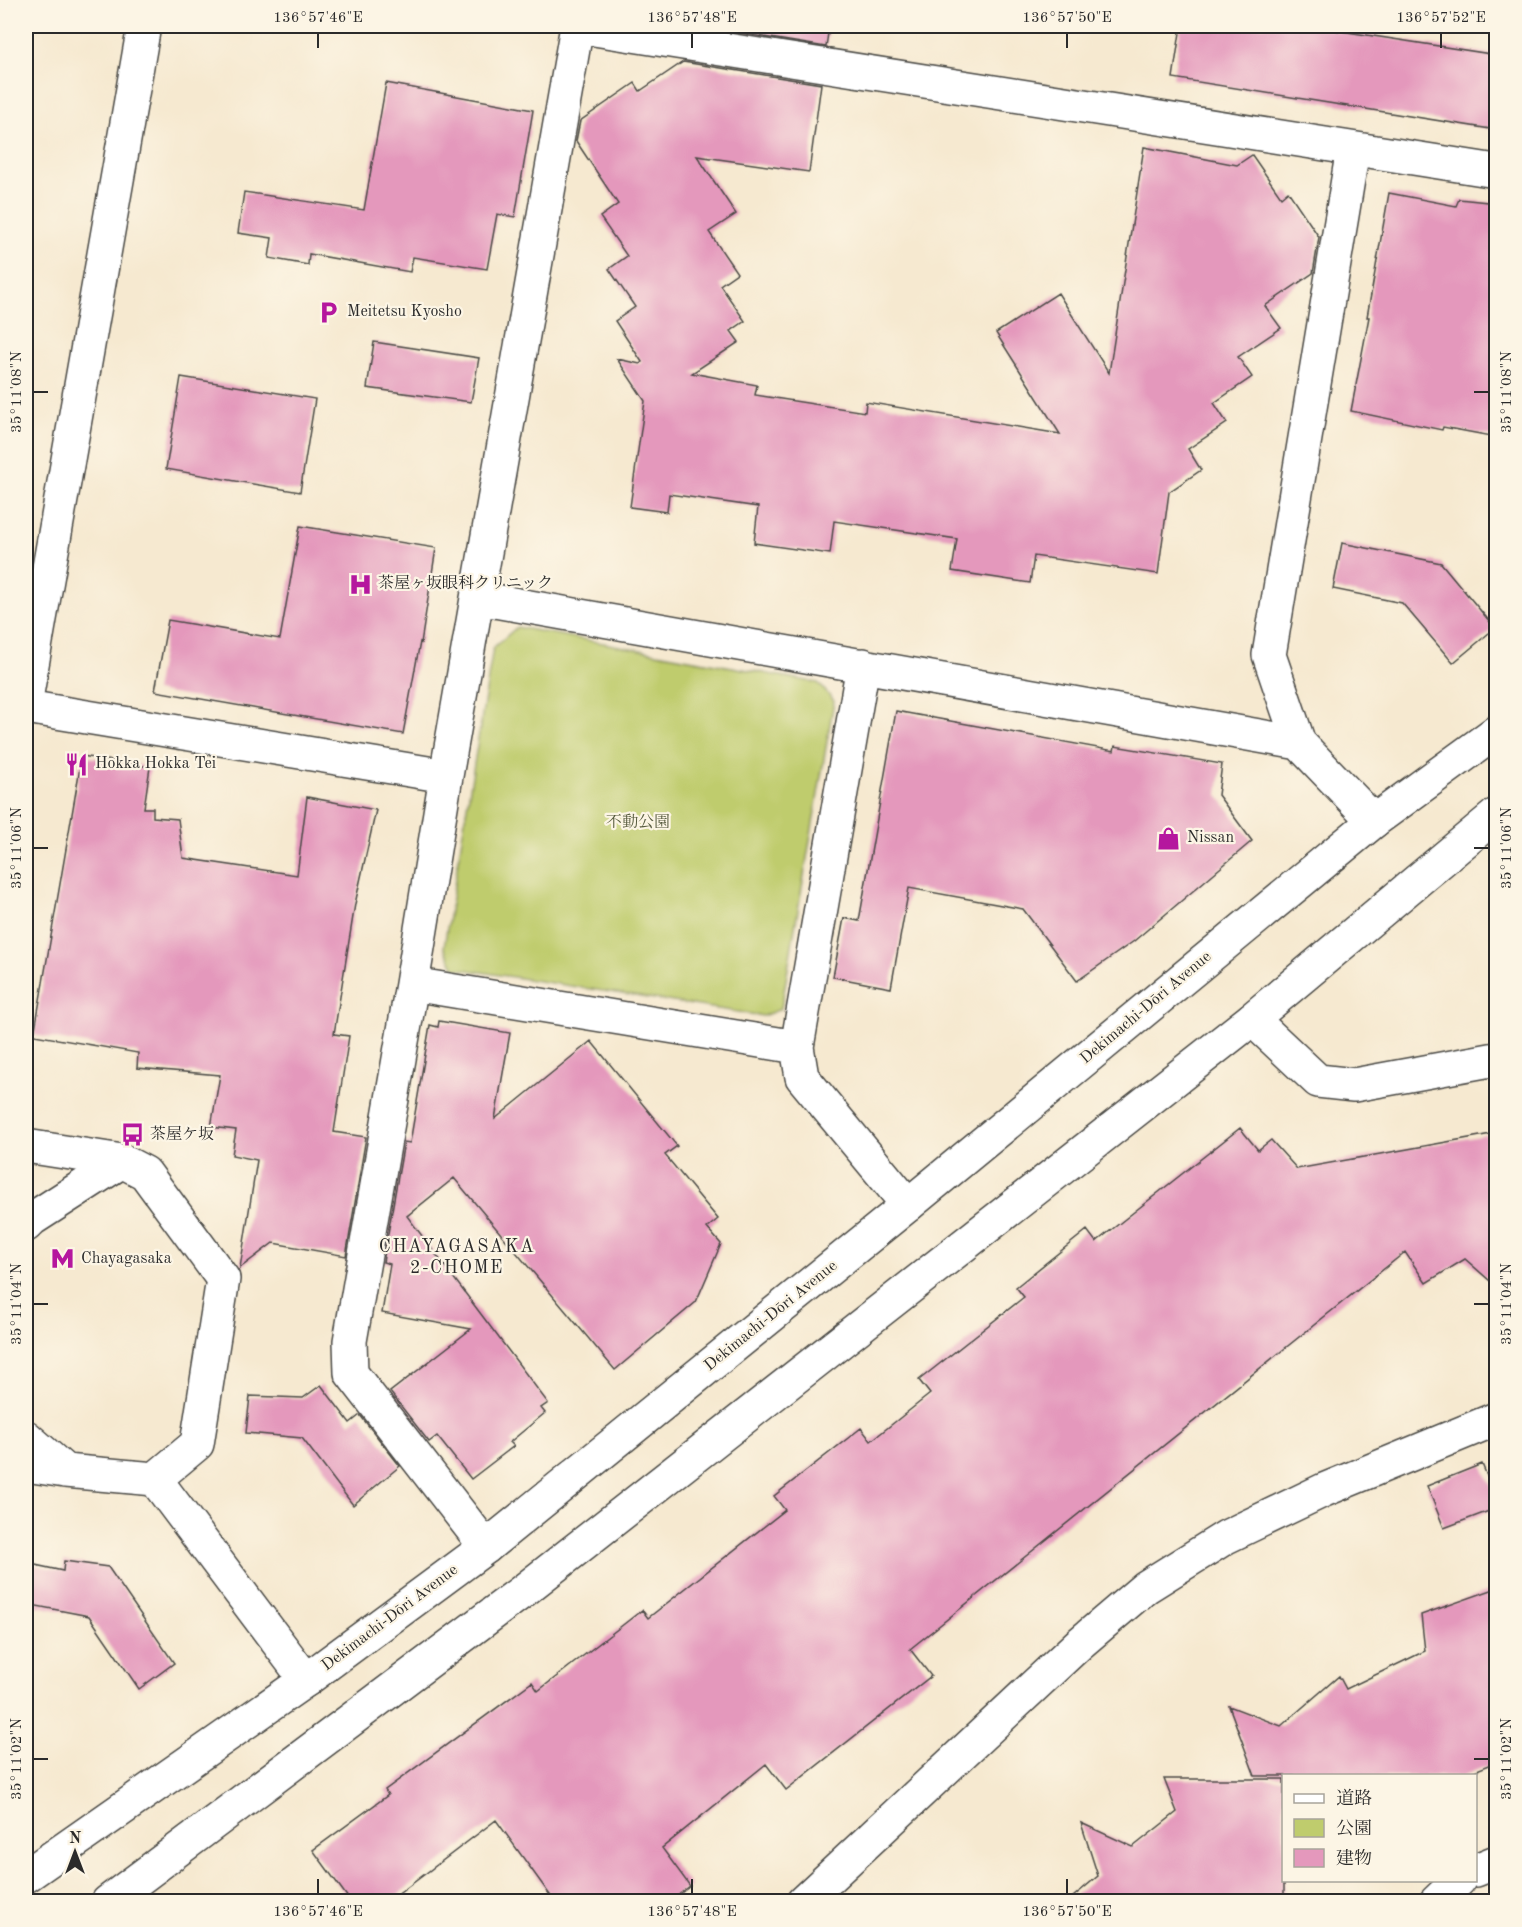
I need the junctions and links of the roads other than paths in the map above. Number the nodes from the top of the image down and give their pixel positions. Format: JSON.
{"nodes":[{"id":1,"x":144,"y":26,"type":"edge"},
{"id":2,"x":576,"y":26,"type":"edge"},
{"id":3,"x":1353,"y":149,"type":"junction"},
{"id":4,"x":1497,"y":171,"type":"edge"},
{"id":5,"x":478,"y":598,"type":"junction"},
{"id":6,"x":863,"y":665,"type":"junction"},
{"id":7,"x":26,"y":699,"type":"edge"},
{"id":8,"x":26,"y":707,"type":"edge"},
{"id":9,"x":1497,"y":732,"type":"edge"},
{"id":10,"x":1299,"y":743,"type":"junction"},
{"id":11,"x":446,"y":776,"type":"junction"},
{"id":12,"x":1497,"y":814,"type":"edge"},
{"id":13,"x":1374,"y":821,"type":"junction"},
{"id":14,"x":412,"y":984,"type":"junction"},
{"id":15,"x":1252,"y":1019,"type":"junction"},
{"id":16,"x":797,"y":1047,"type":"junction"},
{"id":17,"x":1497,"y":1059,"type":"edge"},
{"id":18,"x":26,"y":1146,"type":"edge"},
{"id":19,"x":122,"y":1161,"type":"junction"},
{"id":20,"x":908,"y":1205,"type":"junction"},
{"id":21,"x":26,"y":1225,"type":"edge"},
{"id":22,"x":1497,"y":1419,"type":"edge"},
{"id":23,"x":26,"y":1437,"type":"edge"},
{"id":24,"x":26,"y":1466,"type":"edge"},
{"id":25,"x":64,"y":1471,"type":"junction"},
{"id":26,"x":155,"y":1479,"type":"junction"},
{"id":27,"x":486,"y":1547,"type":"junction"},
{"id":28,"x":306,"y":1680,"type":"junction"},
{"id":29,"x":1497,"y":1862,"type":"edge"},
{"id":30,"x":1477,"y":1870,"type":"edge"},
{"id":31,"x":26,"y":1876,"type":"edge"},
{"id":32,"x":1458,"y":1882,"type":"edge"},
{"id":33,"x":1468,"y":1882,"type":"edge"},
{"id":34,"x":108,"y":1902,"type":"edge"},
{"id":35,"x":803,"y":1902,"type":"edge"},
{"id":36,"x":1436,"y":1902,"type":"edge"},
{"id":37,"x":1474,"y":1902,"type":"edge"}],
"edges":[{"from":1,"to":7,"type":"street"},
{"from":2,"to":3,"type":"street"},
{"from":2,"to":5,"type":"street"},
{"from":3,"to":4,"type":"street"},
{"from":3,"to":10,"type":"street"},
{"from":5,"to":6,"type":"street"},
{"from":5,"to":11,"type":"street"},
{"from":6,"to":10,"type":"street"},
{"from":6,"to":16,"type":"street"},
{"from":8,"to":11,"type":"street"},
{"from":9,"to":13,"type":"street","name":"Dekimachi-Dōri Avenue"},
{"from":10,"to":13,"type":"street"},
{"from":11,"to":14,"type":"street"},
{"from":12,"to":15,"type":"street"},
{"from":13,"to":20,"type":"street","name":"Dekimachi-Dōri Avenue"},
{"from":14,"to":16,"type":"street"},
{"from":14,"to":27,"type":"street"},
{"from":15,"to":17,"type":"street"},
{"from":15,"to":34,"type":"street"},
{"from":16,"to":20,"type":"street"},
{"from":18,"to":19,"type":"street"},
{"from":19,"to":21,"type":"street"},
{"from":19,"to":26,"type":"street"},
{"from":20,"to":27,"type":"street","name":"Dekimachi-Dōri Avenue"},
{"from":22,"to":35,"type":"street"},
{"from":23,"to":25,"type":"street"},
{"from":24,"to":25,"type":"street"},
{"from":25,"to":26,"type":"street"},
{"from":26,"to":28,"type":"street"},
{"from":27,"to":28,"type":"street","name":"Dekimachi-Dōri Avenue"},
{"from":28,"to":31,"type":"street","name":"Dekimachi-Dōri Avenue"},
{"from":29,"to":30,"type":"street"},
{"from":32,"to":36,"type":"street"},
{"from":33,"to":37,"type":"street"}]}
